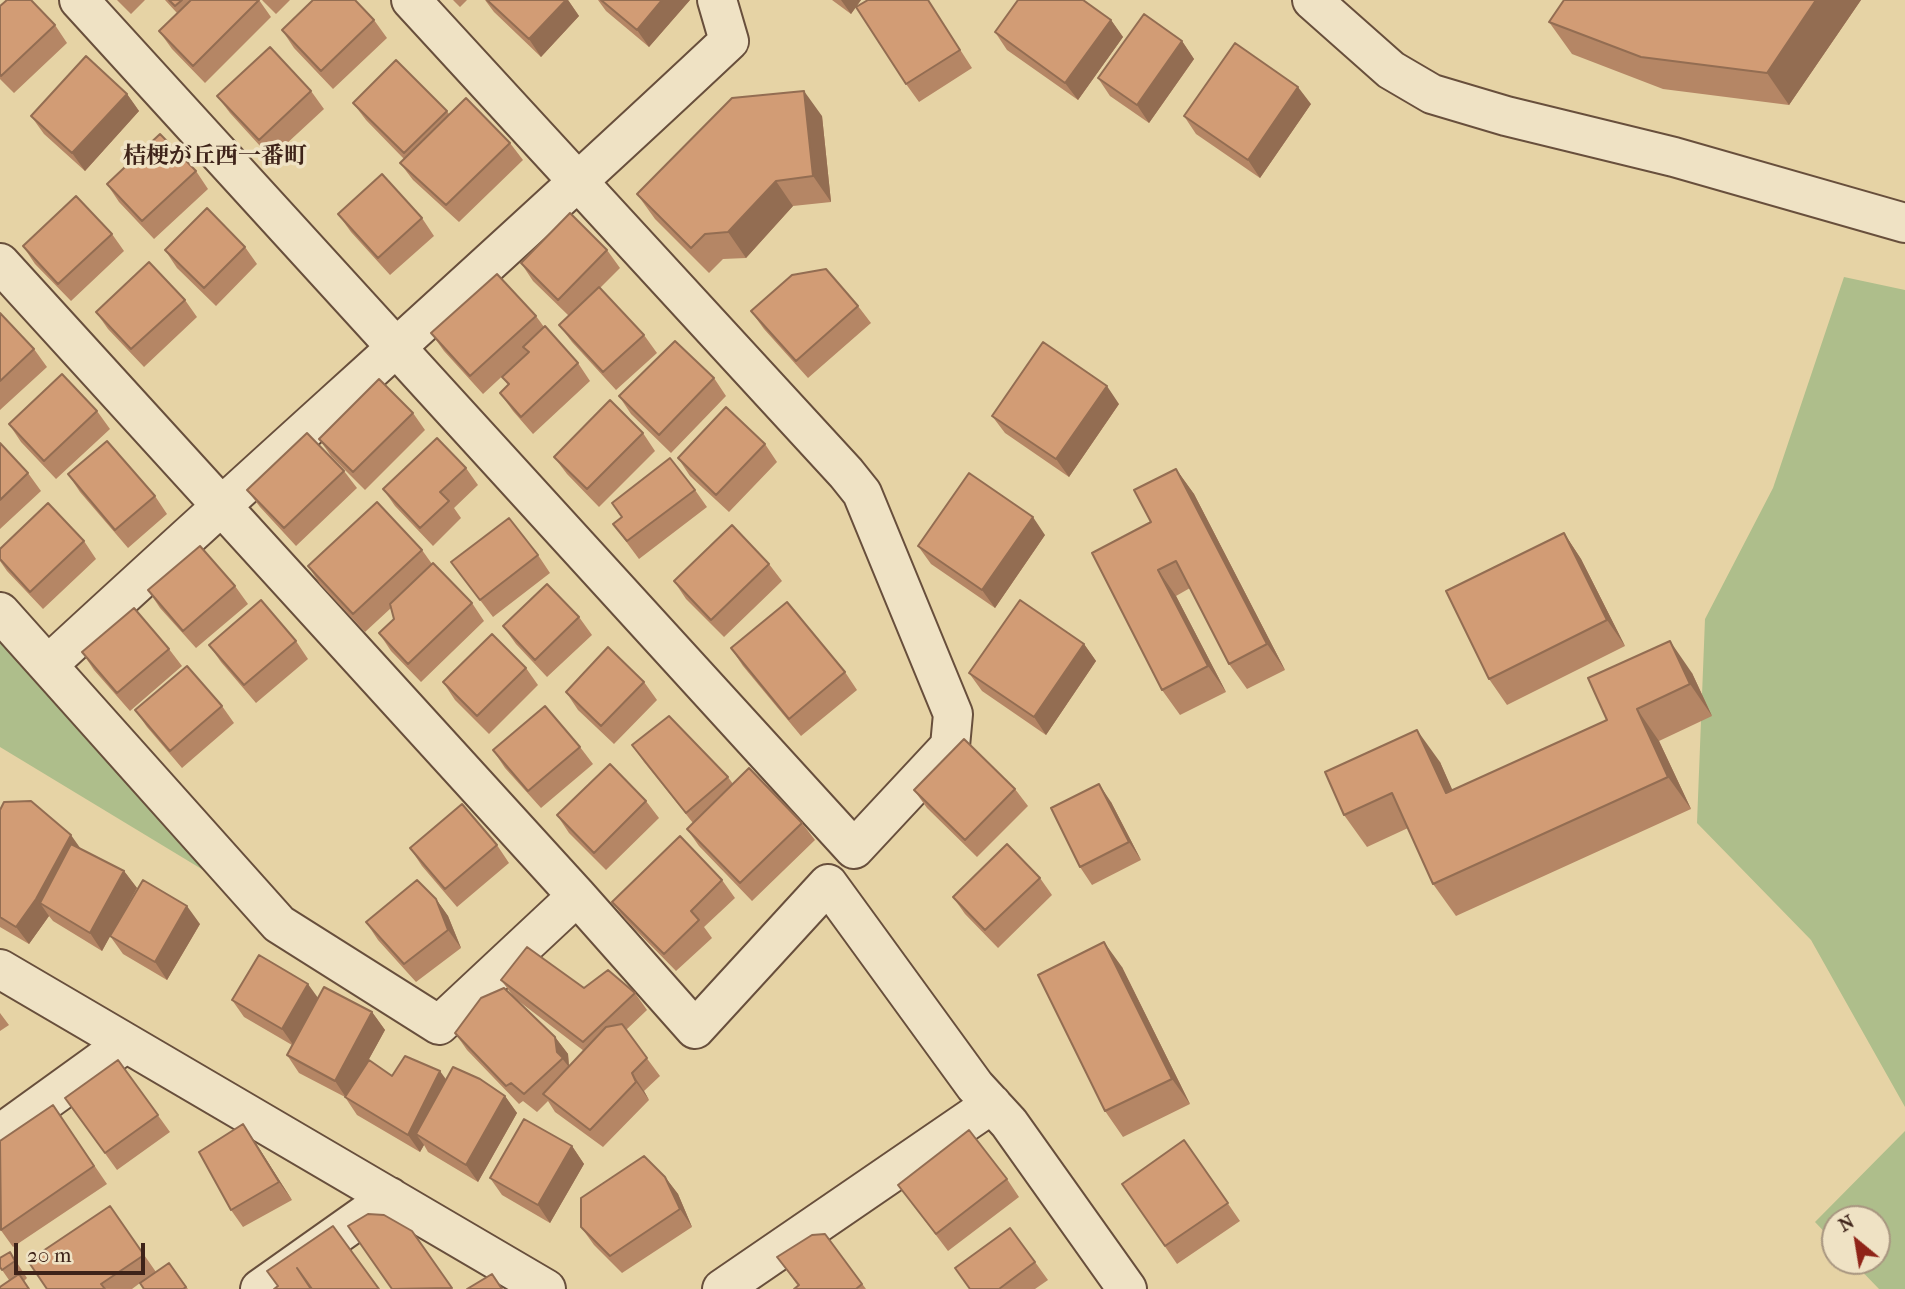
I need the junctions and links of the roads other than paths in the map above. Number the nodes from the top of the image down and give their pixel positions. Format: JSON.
{"nodes":[{"id":1,"x":79,"y":0,"type":"edge"},
{"id":2,"x":411,"y":0,"type":"edge"},
{"id":3,"x":717,"y":0,"type":"edge"},
{"id":4,"x":1312,"y":0,"type":"edge"},
{"id":5,"x":578,"y":183,"type":"junction"},
{"id":6,"x":1905,"y":223,"type":"edge"},
{"id":7,"x":0,"y":263,"type":"edge"},
{"id":8,"x":394,"y":348,"type":"junction"},
{"id":9,"x":221,"y":505,"type":"junction"},
{"id":10,"x":0,"y":612,"type":"edge"},
{"id":11,"x":49,"y":664,"type":"junction"},
{"id":12,"x":854,"y":849,"type":"junction"},
{"id":13,"x":828,"y":884,"type":"junction"},
{"id":14,"x":577,"y":896,"type":"junction"},
{"id":15,"x":0,"y":969,"type":"edge"},
{"id":16,"x":126,"y":1043,"type":"junction"},
{"id":17,"x":992,"y":1104,"type":"junction"},
{"id":18,"x":0,"y":1134,"type":"edge"},
{"id":19,"x":390,"y":1196,"type":"junction"},
{"id":20,"x":260,"y":1289,"type":"edge"},
{"id":21,"x":546,"y":1289,"type":"edge"},
{"id":22,"x":722,"y":1289,"type":"edge"},
{"id":23,"x":1127,"y":1289,"type":"edge"}],
"edges":[{"from":1,"to":8,"type":"street"},
{"from":2,"to":5,"type":"street"},
{"from":3,"to":5,"type":"street"},
{"from":4,"to":6,"type":"street"},
{"from":5,"to":8,"type":"street"},
{"from":5,"to":12,"type":"street"},
{"from":7,"to":9,"type":"street"},
{"from":8,"to":9,"type":"street"},
{"from":8,"to":12,"type":"street"},
{"from":9,"to":11,"type":"street"},
{"from":9,"to":14,"type":"street"},
{"from":10,"to":11,"type":"street"},
{"from":11,"to":14,"type":"street"},
{"from":12,"to":13,"type":"street"},
{"from":13,"to":14,"type":"street"},
{"from":13,"to":17,"type":"street"},
{"from":15,"to":16,"type":"street"},
{"from":16,"to":18,"type":"street"},
{"from":16,"to":19,"type":"street"},
{"from":17,"to":22,"type":"street"},
{"from":17,"to":23,"type":"street"},
{"from":19,"to":20,"type":"street"},
{"from":19,"to":21,"type":"street"}]}
